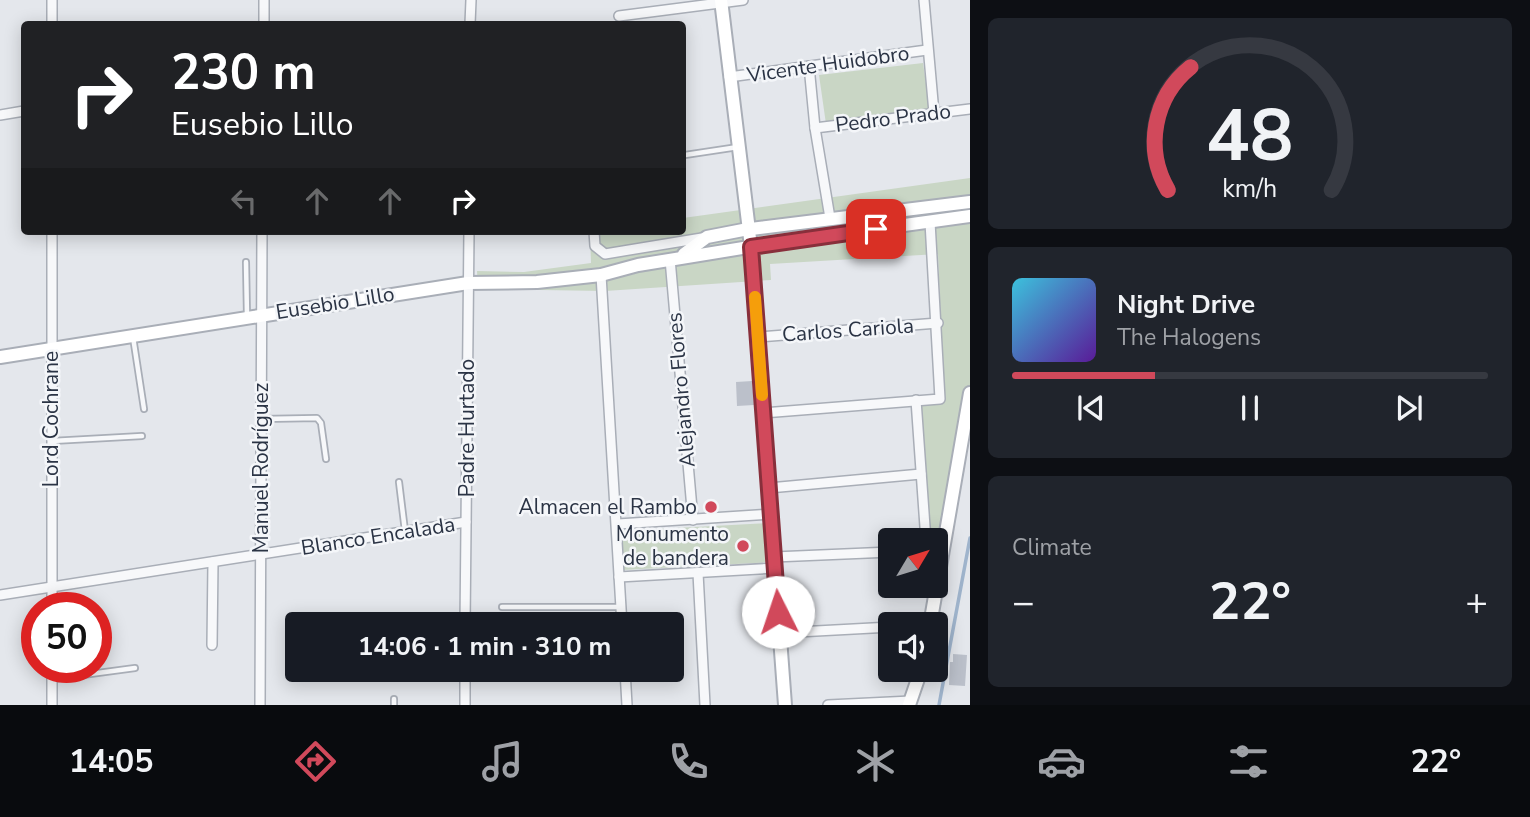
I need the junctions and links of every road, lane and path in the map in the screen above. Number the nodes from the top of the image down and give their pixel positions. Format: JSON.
{"nodes":[{"id":1,"x":52,"y":0,"type":"edge"},
{"id":2,"x":264,"y":0,"type":"edge"},
{"id":3,"x":471,"y":0,"type":"edge"},
{"id":4,"x":743,"y":0,"type":"edge"},
{"id":5,"x":924,"y":0,"type":"edge"},
{"id":6,"x":721,"y":1,"type":"edge"},
{"id":7,"x":619,"y":16,"type":"dead end"},
{"id":8,"x":52,"y":21,"type":"edge"},
{"id":9,"x":264,"y":21,"type":"edge"},
{"id":10,"x":470,"y":21,"type":"edge"},
{"id":11,"x":927,"y":50,"type":"junction"},
{"id":12,"x":809,"y":66,"type":"junction"},
{"id":13,"x":729,"y":77,"type":"junction"},
{"id":14,"x":970,"y":109,"type":"edge"},
{"id":15,"x":21,"y":112,"type":"edge"},
{"id":16,"x":934,"y":113,"type":"junction"},
{"id":17,"x":0,"y":115,"type":"edge"},
{"id":18,"x":815,"y":128,"type":"junction"},
{"id":19,"x":738,"y":147,"type":"junction"},
{"id":20,"x":686,"y":155,"type":"edge"},
{"id":21,"x":970,"y":202,"type":"edge"},
{"id":22,"x":970,"y":216,"type":"edge"},
{"id":23,"x":830,"y":218,"type":"junction"},
{"id":24,"x":930,"y":222,"type":"junction"},
{"id":25,"x":748,"y":229,"type":"junction"},
{"id":26,"x":52,"y":235,"type":"edge"},
{"id":27,"x":262,"y":235,"type":"edge"},
{"id":28,"x":469,"y":235,"type":"edge"},
{"id":29,"x":594,"y":235,"type":"edge"},
{"id":30,"x":707,"y":237,"type":"junction"},
{"id":31,"x":751,"y":247,"type":"junction"},
{"id":32,"x":638,"y":249,"type":"junction"},
{"id":33,"x":670,"y":259,"type":"junction"},
{"id":34,"x":246,"y":262,"type":"dead end"},
{"id":35,"x":638,"y":265,"type":"junction"},
{"id":36,"x":601,"y":275,"type":"junction"},
{"id":37,"x":468,"y":282,"type":"junction"},
{"id":38,"x":262,"y":314,"type":"junction"},
{"id":39,"x":247,"y":317,"type":"junction"},
{"id":40,"x":937,"y":323,"type":"junction"},
{"id":41,"x":132,"y":336,"type":"junction"},
{"id":42,"x":758,"y":337,"type":"junction"},
{"id":43,"x":51,"y":349,"type":"junction"},
{"id":44,"x":0,"y":357,"type":"edge"},
{"id":45,"x":970,"y":393,"type":"edge"},
{"id":46,"x":916,"y":400,"type":"junction"},
{"id":47,"x":144,"y":409,"type":"dead end"},
{"id":48,"x":763,"y":413,"type":"junction"},
{"id":49,"x":261,"y":419,"type":"junction"},
{"id":50,"x":142,"y":436,"type":"dead end"},
{"id":51,"x":51,"y":441,"type":"junction"},
{"id":52,"x":326,"y":459,"type":"dead end"},
{"id":53,"x":921,"y":474,"type":"junction"},
{"id":54,"x":398,"y":482,"type":"dead end"},
{"id":55,"x":769,"y":488,"type":"junction"},
{"id":56,"x":770,"y":513,"type":"junction"},
{"id":57,"x":693,"y":520,"type":"junction"},
{"id":58,"x":466,"y":522,"type":"junction"},
{"id":59,"x":618,"y":524,"type":"junction"},
{"id":60,"x":925,"y":528,"type":"edge"},
{"id":61,"x":405,"y":531,"type":"junction"},
{"id":62,"x":878,"y":553,"type":"edge"},
{"id":63,"x":260,"y":555,"type":"junction"},
{"id":64,"x":213,"y":562,"type":"junction"},
{"id":65,"x":774,"y":563,"type":"junction"},
{"id":66,"x":698,"y":573,"type":"junction"},
{"id":67,"x":619,"y":577,"type":"junction"},
{"id":68,"x":52,"y":586,"type":"junction"},
{"id":69,"x":52,"y":592,"type":"edge"},
{"id":70,"x":0,"y":595,"type":"edge"},
{"id":71,"x":502,"y":607,"type":"dead end"},
{"id":72,"x":621,"y":607,"type":"junction"},
{"id":73,"x":465,"y":612,"type":"edge"},
{"id":74,"x":621,"y":612,"type":"edge"},
{"id":75,"x":931,"y":612,"type":"edge"},
{"id":76,"x":878,"y":628,"type":"edge"},
{"id":77,"x":779,"y":633,"type":"junction"},
{"id":78,"x":212,"y":645,"type":"dead end"},
{"id":79,"x":135,"y":668,"type":"dead end"},
{"id":80,"x":112,"y":671,"type":"edge"},
{"id":81,"x":465,"y":682,"type":"edge"},
{"id":82,"x":626,"y":682,"type":"edge"},
{"id":83,"x":917,"y":682,"type":"edge"},
{"id":84,"x":52,"y":683,"type":"edge"},
{"id":85,"x":910,"y":703,"type":"edge"},
{"id":86,"x":52,"y":705,"type":"edge"},
{"id":87,"x":260,"y":705,"type":"edge"},
{"id":88,"x":464,"y":705,"type":"edge"},
{"id":89,"x":627,"y":705,"type":"edge"},
{"id":90,"x":705,"y":705,"type":"edge"},
{"id":91,"x":785,"y":705,"type":"edge"},
{"id":92,"x":828,"y":705,"type":"edge"}],
"edges":[{"from":1,"to":8,"type":"street"},
{"from":2,"to":9,"type":"street"},
{"from":3,"to":10,"type":"street"},
{"from":4,"to":6,"type":"street"},
{"from":5,"to":11,"type":"street"},
{"from":6,"to":7,"type":"street"},
{"from":6,"to":13,"type":"street"},
{"from":11,"to":12,"type":"street","name":"Vicente Huidobro"},
{"from":11,"to":16,"type":"street"},
{"from":12,"to":13,"type":"street","name":"Vicente Huidobro"},
{"from":12,"to":18,"type":"street"},
{"from":13,"to":19,"type":"street"},
{"from":14,"to":16,"type":"street","name":"Pedro Prado"},
{"from":15,"to":17,"type":"street"},
{"from":16,"to":18,"type":"street","name":"Pedro Prado"},
{"from":18,"to":23,"type":"street"},
{"from":19,"to":20,"type":"lane"},
{"from":19,"to":25,"type":"street"},
{"from":21,"to":23,"type":"street","name":"Eusebio Lillo"},
{"from":22,"to":24,"type":"street","name":"Eusebio Lillo"},
{"from":23,"to":25,"type":"street","name":"Eusebio Lillo"},
{"from":24,"to":31,"type":"street","name":"Eusebio Lillo"},
{"from":24,"to":40,"type":"street"},
{"from":25,"to":30,"type":"street","name":"Eusebio Lillo"},
{"from":25,"to":31,"type":"street"},
{"from":26,"to":43,"type":"street","name":"Lord Cochrane"},
{"from":27,"to":38,"type":"street","name":"Manuel Rodríguez"},
{"from":28,"to":37,"type":"street","name":"Padre Hurtado"},
{"from":29,"to":32,"type":"street","name":"Eusebio Lillo"},
{"from":30,"to":32,"type":"street","name":"Eusebio Lillo"},
{"from":30,"to":33,"type":"street","name":"Eusebio Lillo"},
{"from":31,"to":33,"type":"street","name":"Eusebio Lillo"},
{"from":31,"to":42,"type":"street"},
{"from":32,"to":35,"type":"street"},
{"from":33,"to":35,"type":"street","name":"Eusebio Lillo"},
{"from":33,"to":57,"type":"street","name":"Alejandro Flores"},
{"from":34,"to":39,"type":"lane"},
{"from":35,"to":36,"type":"street","name":"Eusebio Lillo"},
{"from":36,"to":37,"type":"street","name":"Eusebio Lillo"},
{"from":36,"to":59,"type":"street"},
{"from":37,"to":38,"type":"street","name":"Eusebio Lillo"},
{"from":37,"to":58,"type":"street","name":"Padre Hurtado"},
{"from":38,"to":39,"type":"street","name":"Eusebio Lillo"},
{"from":38,"to":49,"type":"street","name":"Manuel Rodríguez"},
{"from":39,"to":41,"type":"street","name":"Eusebio Lillo"},
{"from":40,"to":42,"type":"street","name":"Carlos Cariola"},
{"from":40,"to":46,"type":"street"},
{"from":41,"to":43,"type":"street","name":"Eusebio Lillo"},
{"from":41,"to":47,"type":"lane"},
{"from":42,"to":48,"type":"street"},
{"from":43,"to":44,"type":"street","name":"Eusebio Lillo"},
{"from":43,"to":51,"type":"street","name":"Lord Cochrane"},
{"from":45,"to":75,"type":"street"},
{"from":46,"to":48,"type":"street"},
{"from":46,"to":53,"type":"street"},
{"from":48,"to":55,"type":"street"},
{"from":49,"to":52,"type":"lane"},
{"from":49,"to":63,"type":"street","name":"Manuel Rodríguez"},
{"from":50,"to":51,"type":"lane"},
{"from":51,"to":68,"type":"street","name":"Lord Cochrane"},
{"from":53,"to":55,"type":"street"},
{"from":53,"to":60,"type":"street"},
{"from":54,"to":61,"type":"lane"},
{"from":55,"to":56,"type":"street"},
{"from":56,"to":57,"type":"street"},
{"from":56,"to":65,"type":"street"},
{"from":57,"to":59,"type":"street"},
{"from":58,"to":61,"type":"street","name":"Blanco Encalada"},
{"from":58,"to":73,"type":"street","name":"Padre Hurtado"},
{"from":59,"to":67,"type":"street"},
{"from":61,"to":63,"type":"street","name":"Blanco Encalada"},
{"from":62,"to":65,"type":"street"},
{"from":63,"to":64,"type":"street","name":"Blanco Encalada"},
{"from":63,"to":87,"type":"street","name":"Manuel Rodríguez"},
{"from":64,"to":68,"type":"street","name":"Blanco Encalada"},
{"from":64,"to":78,"type":"street"},
{"from":65,"to":66,"type":"street"},
{"from":65,"to":77,"type":"street"},
{"from":66,"to":67,"type":"street"},
{"from":66,"to":90,"type":"street"},
{"from":67,"to":72,"type":"street"},
{"from":68,"to":69,"type":"street","name":"Lord Cochrane"},
{"from":68,"to":70,"type":"street","name":"Blanco Encalada"},
{"from":71,"to":72,"type":"lane"},
{"from":72,"to":74,"type":"street"},
{"from":76,"to":77,"type":"street"},
{"from":77,"to":91,"type":"street"},
{"from":79,"to":80,"type":"lane"},
{"from":81,"to":88,"type":"street"},
{"from":82,"to":89,"type":"street"},
{"from":83,"to":85,"type":"street"},
{"from":84,"to":86,"type":"street"},
{"from":85,"to":92,"type":"street"}]}
